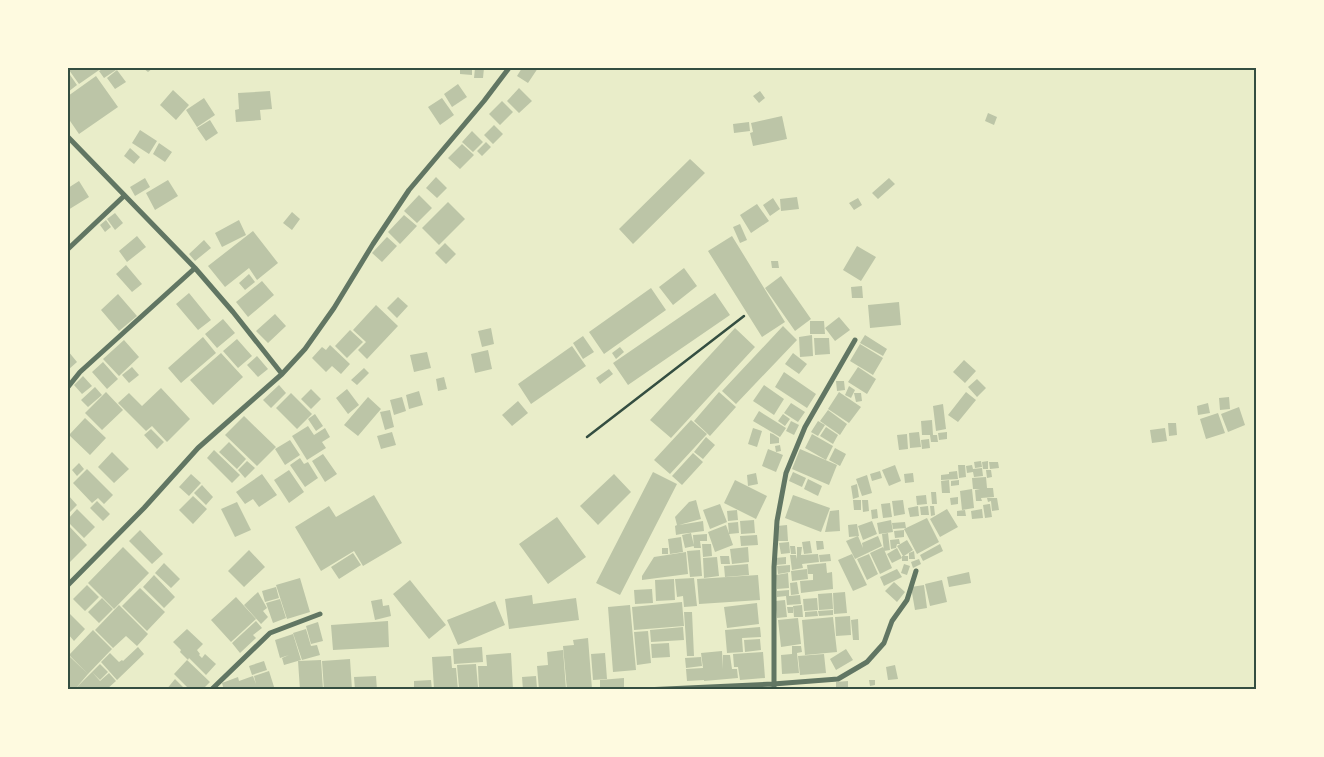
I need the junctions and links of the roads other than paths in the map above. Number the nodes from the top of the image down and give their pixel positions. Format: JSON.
{"nodes":[{"id":1,"x":509,"y":68,"type":"edge"},
{"id":2,"x":68,"y":137,"type":"edge"},
{"id":3,"x":124,"y":196,"type":"junction"},
{"id":4,"x":68,"y":249,"type":"edge"},
{"id":5,"x":195,"y":268,"type":"junction"},
{"id":6,"x":856,"y":340,"type":"dead end"},
{"id":7,"x":282,"y":374,"type":"junction"},
{"id":8,"x":68,"y":387,"type":"edge"},
{"id":9,"x":916,"y":571,"type":"dead end"},
{"id":10,"x":68,"y":585,"type":"edge"},
{"id":11,"x":320,"y":614,"type":"dead end"},
{"id":12,"x":774,"y":687,"type":"edge"},
{"id":13,"x":669,"y":689,"type":"edge"},
{"id":14,"x":211,"y":690,"type":"edge"},
{"id":15,"x":644,"y":690,"type":"edge"}],
"edges":[{"from":1,"to":7,"type":"street"},
{"from":2,"to":3,"type":"street"},
{"from":3,"to":4,"type":"street"},
{"from":3,"to":5,"type":"street"},
{"from":5,"to":7,"type":"street"},
{"from":5,"to":8,"type":"street"},
{"from":6,"to":12,"type":"street"},
{"from":7,"to":10,"type":"street"},
{"from":9,"to":12,"type":"street"},
{"from":11,"to":14,"type":"street"},
{"from":12,"to":13,"type":"street"},
{"from":13,"to":15,"type":"street"}]}
